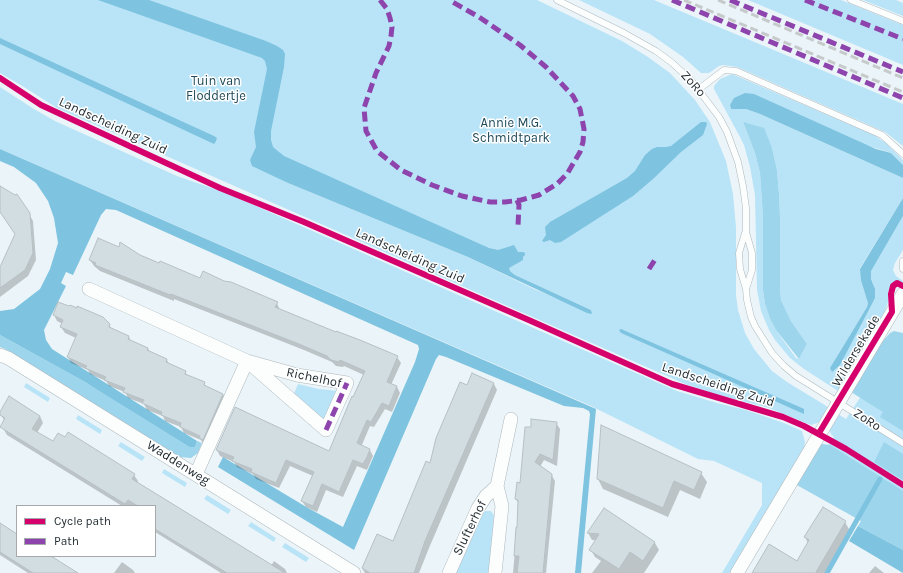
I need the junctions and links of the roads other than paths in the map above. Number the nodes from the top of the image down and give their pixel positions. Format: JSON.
{"nodes":[{"id":1,"x":557,"y":0,"type":"edge"},
{"id":2,"x":851,"y":0,"type":"edge"},
{"id":3,"x":903,"y":21,"type":"edge"},
{"id":4,"x":699,"y":89,"type":"junction"},
{"id":5,"x":903,"y":154,"type":"edge"},
{"id":6,"x":746,"y":232,"type":"junction"},
{"id":7,"x":903,"y":261,"type":"edge"},
{"id":8,"x":903,"y":269,"type":"edge"},
{"id":9,"x":89,"y":289,"type":"dead end"},
{"id":10,"x":746,"y":289,"type":"junction"},
{"id":11,"x":903,"y":294,"type":"edge"},
{"id":12,"x":0,"y":354,"type":"edge"},
{"id":13,"x":247,"y":361,"type":"junction"},
{"id":14,"x":838,"y":402,"type":"junction"},
{"id":15,"x":511,"y":419,"type":"dead end"},
{"id":16,"x":903,"y":443,"type":"edge"},
{"id":17,"x":196,"y":474,"type":"junction"},
{"id":18,"x":497,"y":486,"type":"junction"},
{"id":19,"x":354,"y":573,"type":"edge"},
{"id":20,"x":449,"y":573,"type":"edge"},
{"id":21,"x":495,"y":573,"type":"edge"},
{"id":22,"x":737,"y":573,"type":"edge"}],
"edges":[{"from":1,"to":4,"type":"lane","name":"ZoRo"},
{"from":2,"to":3,"type":"lane"},
{"from":4,"to":5,"type":"lane"},
{"from":4,"to":6,"type":"lane","name":"ZoRo"},
{"from":6,"to":10,"type":"lane","name":"ZoRo"},
{"from":6,"to":10,"type":"lane","name":"ZoRo"},
{"from":7,"to":8,"type":"lane"},
{"from":9,"to":13,"type":"street","name":"Richelhof"},
{"from":10,"to":14,"type":"lane","name":"ZoRo"},
{"from":11,"to":14,"type":"street","name":"Wildersekade"},
{"from":12,"to":17,"type":"street","name":"Waddenweg"},
{"from":13,"to":13,"type":"street","name":"Richelhof"},
{"from":13,"to":17,"type":"street"},
{"from":14,"to":16,"type":"lane","name":"ZoRo"},
{"from":14,"to":22,"type":"street","name":"Wildersekade"},
{"from":15,"to":18,"type":"street","name":"Slufterhof"},
{"from":17,"to":19,"type":"street","name":"Waddenweg"},
{"from":18,"to":20,"type":"street","name":"Slufterhof"},
{"from":18,"to":21,"type":"street","name":"Slufterhof"}]}
